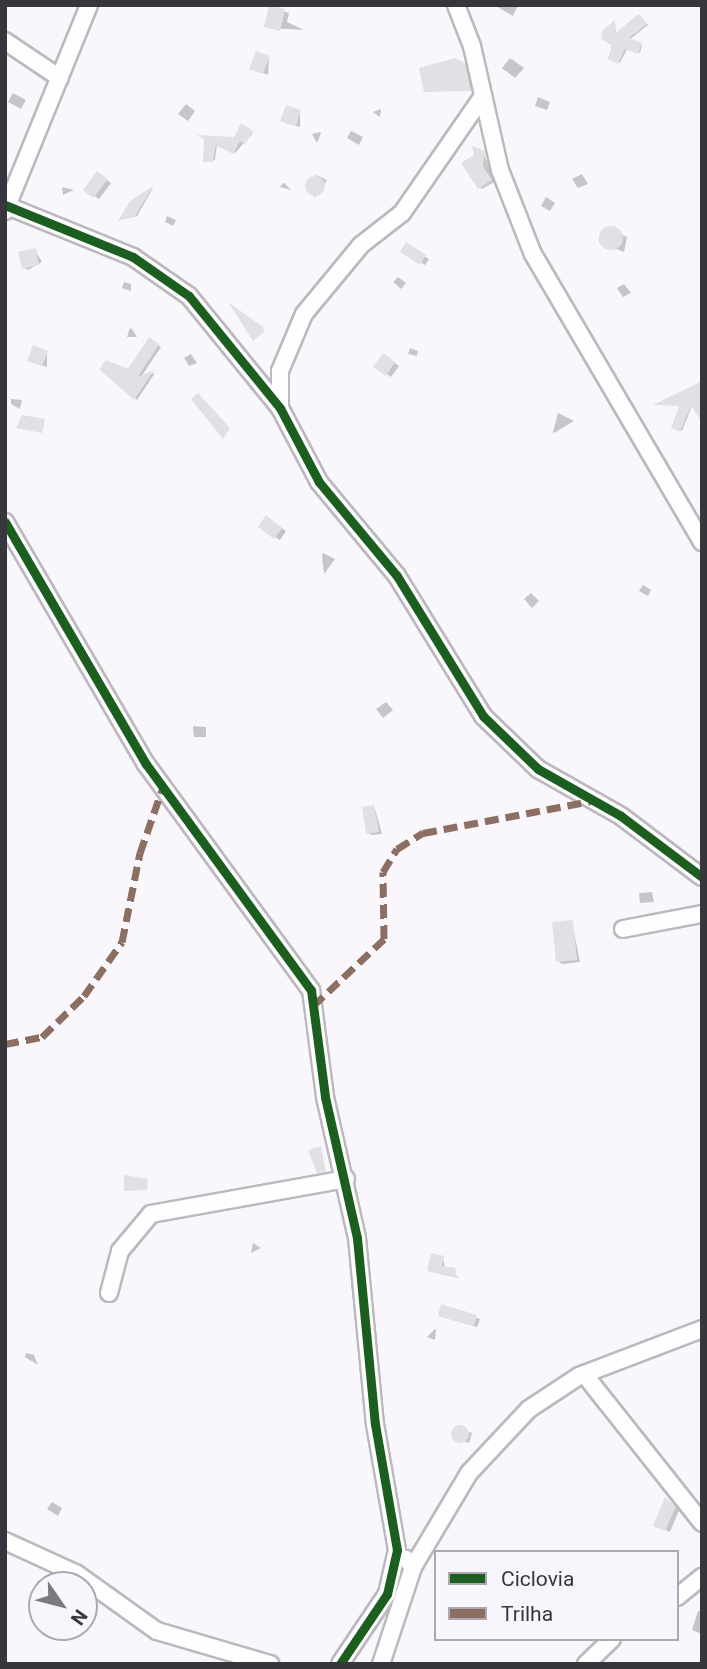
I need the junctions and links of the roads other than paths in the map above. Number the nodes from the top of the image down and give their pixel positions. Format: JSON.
{"nodes":[{"id":1,"x":89,"y":5,"type":"edge"},
{"id":2,"x":456,"y":5,"type":"edge"},
{"id":3,"x":5,"y":41,"type":"edge"},
{"id":4,"x":60,"y":78,"type":"junction"},
{"id":5,"x":483,"y":96,"type":"junction"},
{"id":6,"x":6,"y":207,"type":"edge"},
{"id":7,"x":280,"y":408,"type":"junction"},
{"id":8,"x":5,"y":522,"type":"edge"},
{"id":9,"x":702,"y":542,"type":"edge"},
{"id":10,"x":702,"y":877,"type":"edge"},
{"id":11,"x":702,"y":914,"type":"edge"},
{"id":12,"x":624,"y":929,"type":"dead end"},
{"id":13,"x":346,"y":1179,"type":"junction"},
{"id":14,"x":109,"y":1293,"type":"dead end"},
{"id":15,"x":702,"y":1329,"type":"edge"},
{"id":16,"x":584,"y":1374,"type":"junction"},
{"id":17,"x":702,"y":1523,"type":"edge"},
{"id":18,"x":5,"y":1541,"type":"edge"},
{"id":19,"x":397,"y":1550,"type":"junction"},
{"id":20,"x":413,"y":1567,"type":"junction"},
{"id":21,"x":702,"y":1577,"type":"edge"},
{"id":22,"x":679,"y":1595,"type":"edge"},
{"id":23,"x":610,"y":1641,"type":"edge"},
{"id":24,"x":270,"y":1664,"type":"edge"},
{"id":25,"x":340,"y":1664,"type":"edge"},
{"id":26,"x":381,"y":1664,"type":"edge"},
{"id":27,"x":586,"y":1664,"type":"edge"}],
"edges":[{"from":1,"to":4,"type":"street"},
{"from":2,"to":5,"type":"street"},
{"from":3,"to":4,"type":"street"},
{"from":4,"to":6,"type":"street"},
{"from":5,"to":7,"type":"street"},
{"from":5,"to":9,"type":"street"},
{"from":6,"to":7,"type":"street"},
{"from":7,"to":10,"type":"street"},
{"from":8,"to":13,"type":"street"},
{"from":11,"to":12,"type":"street"},
{"from":13,"to":14,"type":"street"},
{"from":13,"to":19,"type":"street"},
{"from":15,"to":16,"type":"street"},
{"from":16,"to":17,"type":"street"},
{"from":16,"to":20,"type":"street"},
{"from":18,"to":24,"type":"street"},
{"from":19,"to":20,"type":"street"},
{"from":19,"to":25,"type":"street"},
{"from":20,"to":26,"type":"street"},
{"from":21,"to":22,"type":"street"},
{"from":23,"to":27,"type":"street"}]}
